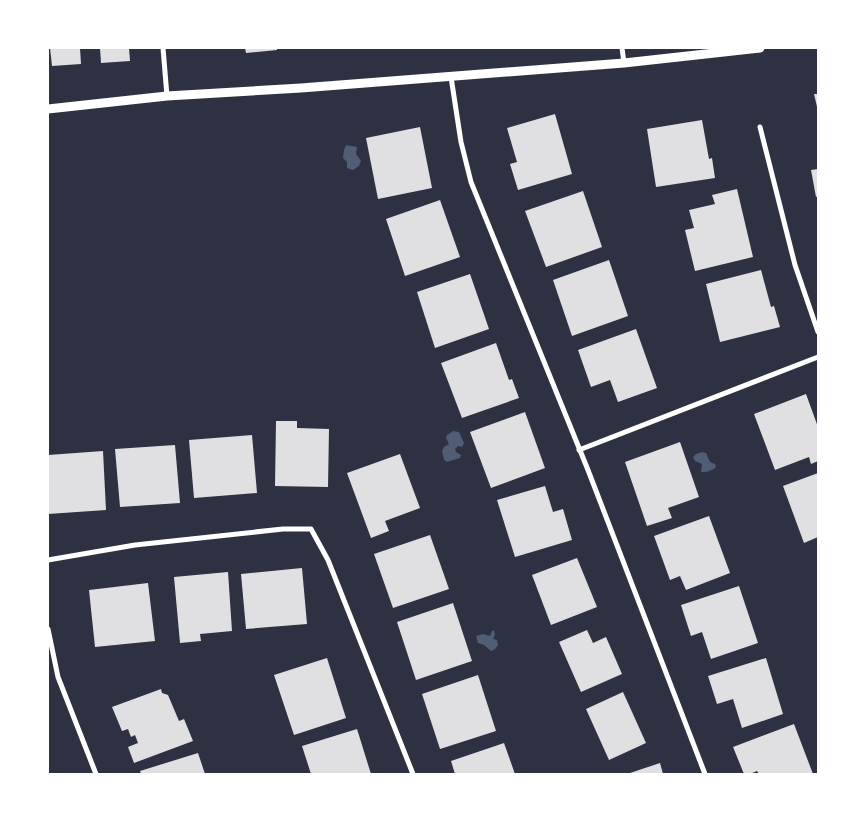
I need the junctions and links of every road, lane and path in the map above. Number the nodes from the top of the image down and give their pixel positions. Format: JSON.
{"nodes":[{"id":1,"x":163,"y":48,"type":"edge"},
{"id":2,"x":622,"y":48,"type":"edge"},
{"id":3,"x":760,"y":48,"type":"edge"},
{"id":4,"x":624,"y":63,"type":"junction"},
{"id":5,"x":451,"y":77,"type":"junction"},
{"id":6,"x":167,"y":96,"type":"junction"},
{"id":7,"x":48,"y":109,"type":"edge"},
{"id":8,"x":760,"y":128,"type":"dead end"},
{"id":9,"x":818,"y":332,"type":"edge"},
{"id":10,"x":818,"y":357,"type":"edge"},
{"id":11,"x":579,"y":450,"type":"junction"},
{"id":12,"x":48,"y":560,"type":"edge"},
{"id":13,"x":48,"y":629,"type":"edge"},
{"id":14,"x":96,"y":774,"type":"edge"},
{"id":15,"x":412,"y":774,"type":"edge"},
{"id":16,"x":705,"y":774,"type":"edge"}],
"edges":[{"from":1,"to":6,"type":"street"},
{"from":2,"to":4,"type":"street"},
{"from":3,"to":4,"type":"street"},
{"from":4,"to":5,"type":"street"},
{"from":5,"to":6,"type":"street"},
{"from":5,"to":11,"type":"street"},
{"from":6,"to":7,"type":"street"},
{"from":8,"to":9,"type":"street"},
{"from":10,"to":11,"type":"street"},
{"from":11,"to":16,"type":"street"},
{"from":12,"to":15,"type":"street"},
{"from":13,"to":14,"type":"street"}]}
